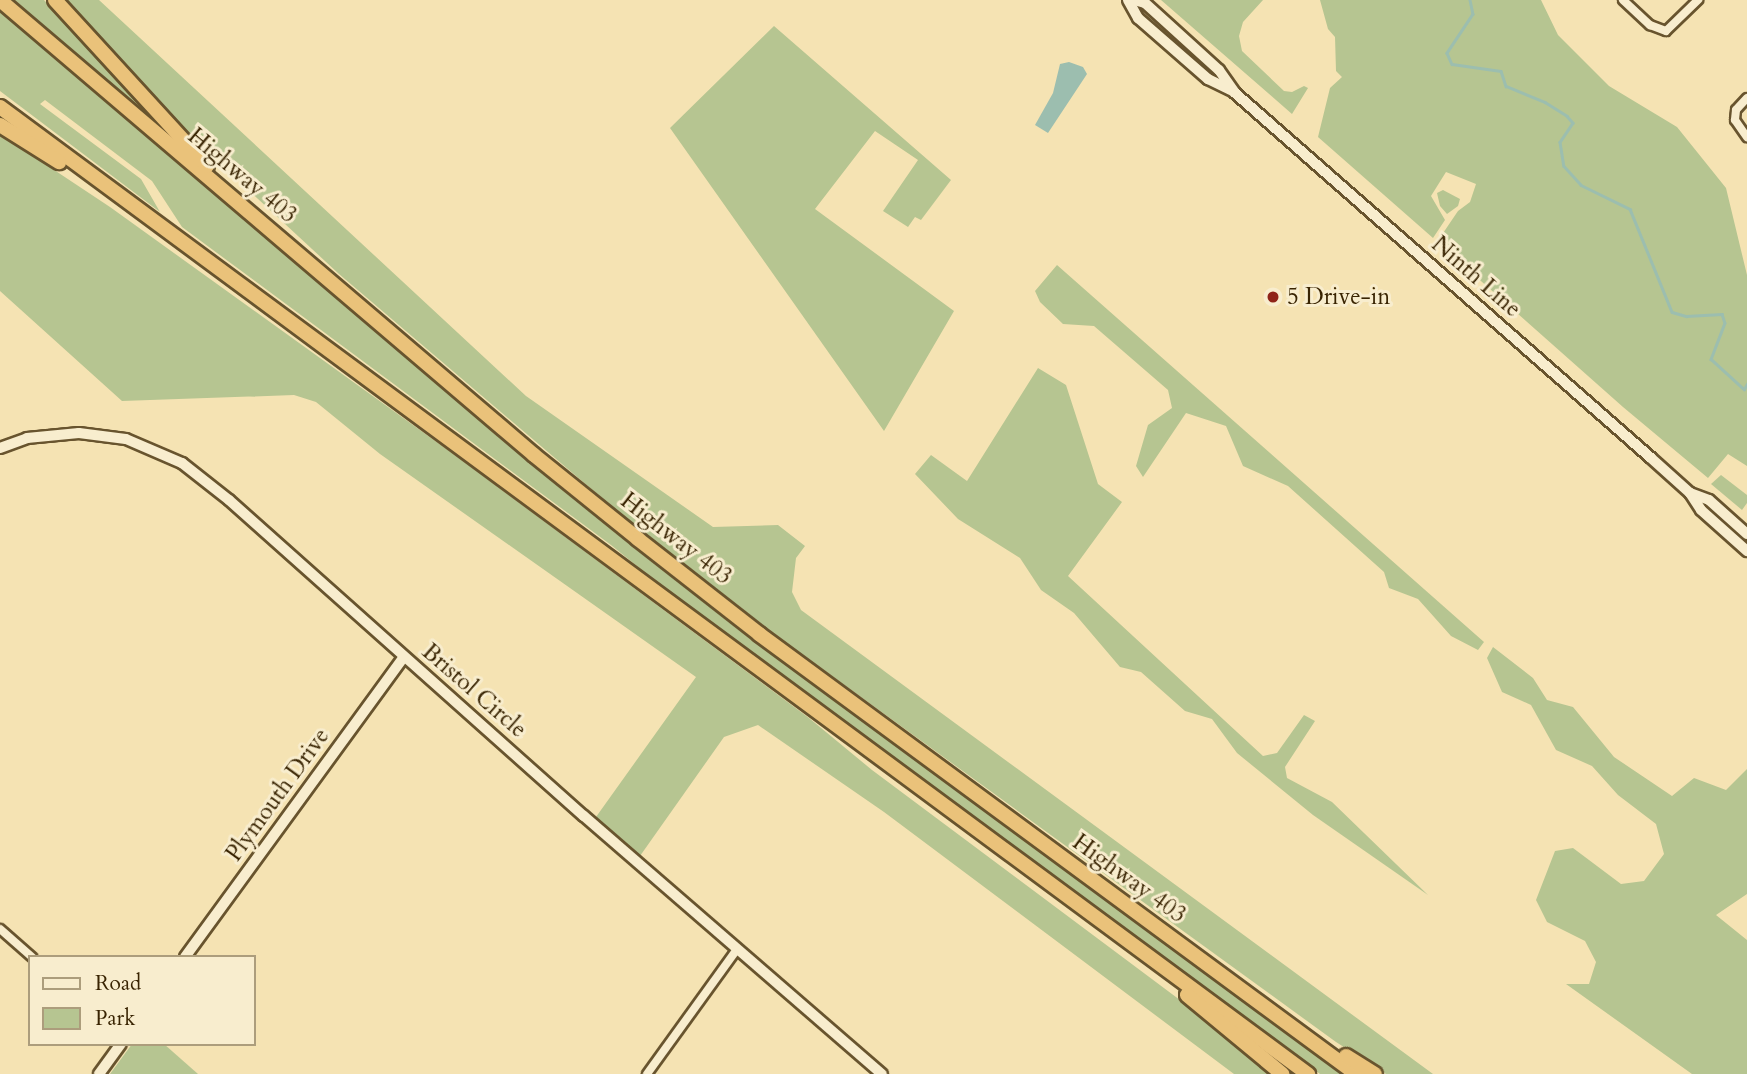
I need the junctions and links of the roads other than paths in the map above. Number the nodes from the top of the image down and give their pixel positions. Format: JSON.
{"nodes":[{"id":1,"x":0,"y":0,"type":"edge"},
{"id":2,"x":55,"y":0,"type":"edge"},
{"id":3,"x":1128,"y":0,"type":"edge"},
{"id":4,"x":1134,"y":0,"type":"edge"},
{"id":5,"x":1623,"y":0,"type":"edge"},
{"id":6,"x":1698,"y":0,"type":"edge"},
{"id":7,"x":1235,"y":93,"type":"junction"},
{"id":8,"x":1747,"y":97,"type":"edge"},
{"id":9,"x":0,"y":107,"type":"edge"},
{"id":10,"x":0,"y":125,"type":"edge"},
{"id":11,"x":1747,"y":137,"type":"edge"},
{"id":12,"x":238,"y":201,"type":"junction"},
{"id":13,"x":143,"y":213,"type":"junction"},
{"id":14,"x":0,"y":448,"type":"edge"},
{"id":15,"x":1690,"y":494,"type":"junction"},
{"id":16,"x":1747,"y":534,"type":"edge"},
{"id":17,"x":1747,"y":551,"type":"edge"},
{"id":18,"x":404,"y":657,"type":"junction"},
{"id":19,"x":0,"y":929,"type":"edge"},
{"id":20,"x":737,"y":948,"type":"junction"},
{"id":21,"x":30,"y":955,"type":"edge"},
{"id":22,"x":186,"y":955,"type":"edge"},
{"id":23,"x":1163,"y":968,"type":"junction"},
{"id":24,"x":1294,"y":1027,"type":"junction"},
{"id":25,"x":120,"y":1046,"type":"edge"},
{"id":26,"x":99,"y":1074,"type":"edge"},
{"id":27,"x":648,"y":1074,"type":"edge"},
{"id":28,"x":882,"y":1074,"type":"edge"},
{"id":29,"x":1282,"y":1074,"type":"edge"},
{"id":30,"x":1308,"y":1074,"type":"edge"},
{"id":31,"x":1356,"y":1074,"type":"edge"},
{"id":32,"x":1375,"y":1074,"type":"edge"}],
"edges":[{"from":1,"to":12,"type":"highway","name":"Highway 403"},
{"from":2,"to":12,"type":"highway"},
{"from":3,"to":7,"type":"street","name":"Ninth Line"},
{"from":4,"to":7,"type":"street","name":"Ninth Line"},
{"from":5,"to":6,"type":"street"},
{"from":7,"to":15,"type":"street","name":"Ninth Line"},
{"from":8,"to":11,"type":"street"},
{"from":9,"to":13,"type":"highway"},
{"from":10,"to":13,"type":"highway"},
{"from":12,"to":24,"type":"highway","name":"Highway 403"},
{"from":13,"to":23,"type":"highway"},
{"from":14,"to":18,"type":"street","name":"Bristol Circle"},
{"from":15,"to":16,"type":"street","name":"Ninth Line"},
{"from":15,"to":17,"type":"street","name":"Ninth Line"},
{"from":18,"to":20,"type":"street","name":"Bristol Circle"},
{"from":18,"to":22,"type":"street","name":"Plymouth Drive"},
{"from":19,"to":21,"type":"street"},
{"from":20,"to":27,"type":"street"},
{"from":20,"to":28,"type":"street","name":"Bristol Circle"},
{"from":23,"to":29,"type":"highway"},
{"from":23,"to":30,"type":"highway"},
{"from":24,"to":31,"type":"highway","name":"Highway 403"},
{"from":24,"to":32,"type":"highway"},
{"from":25,"to":26,"type":"street"}]}
